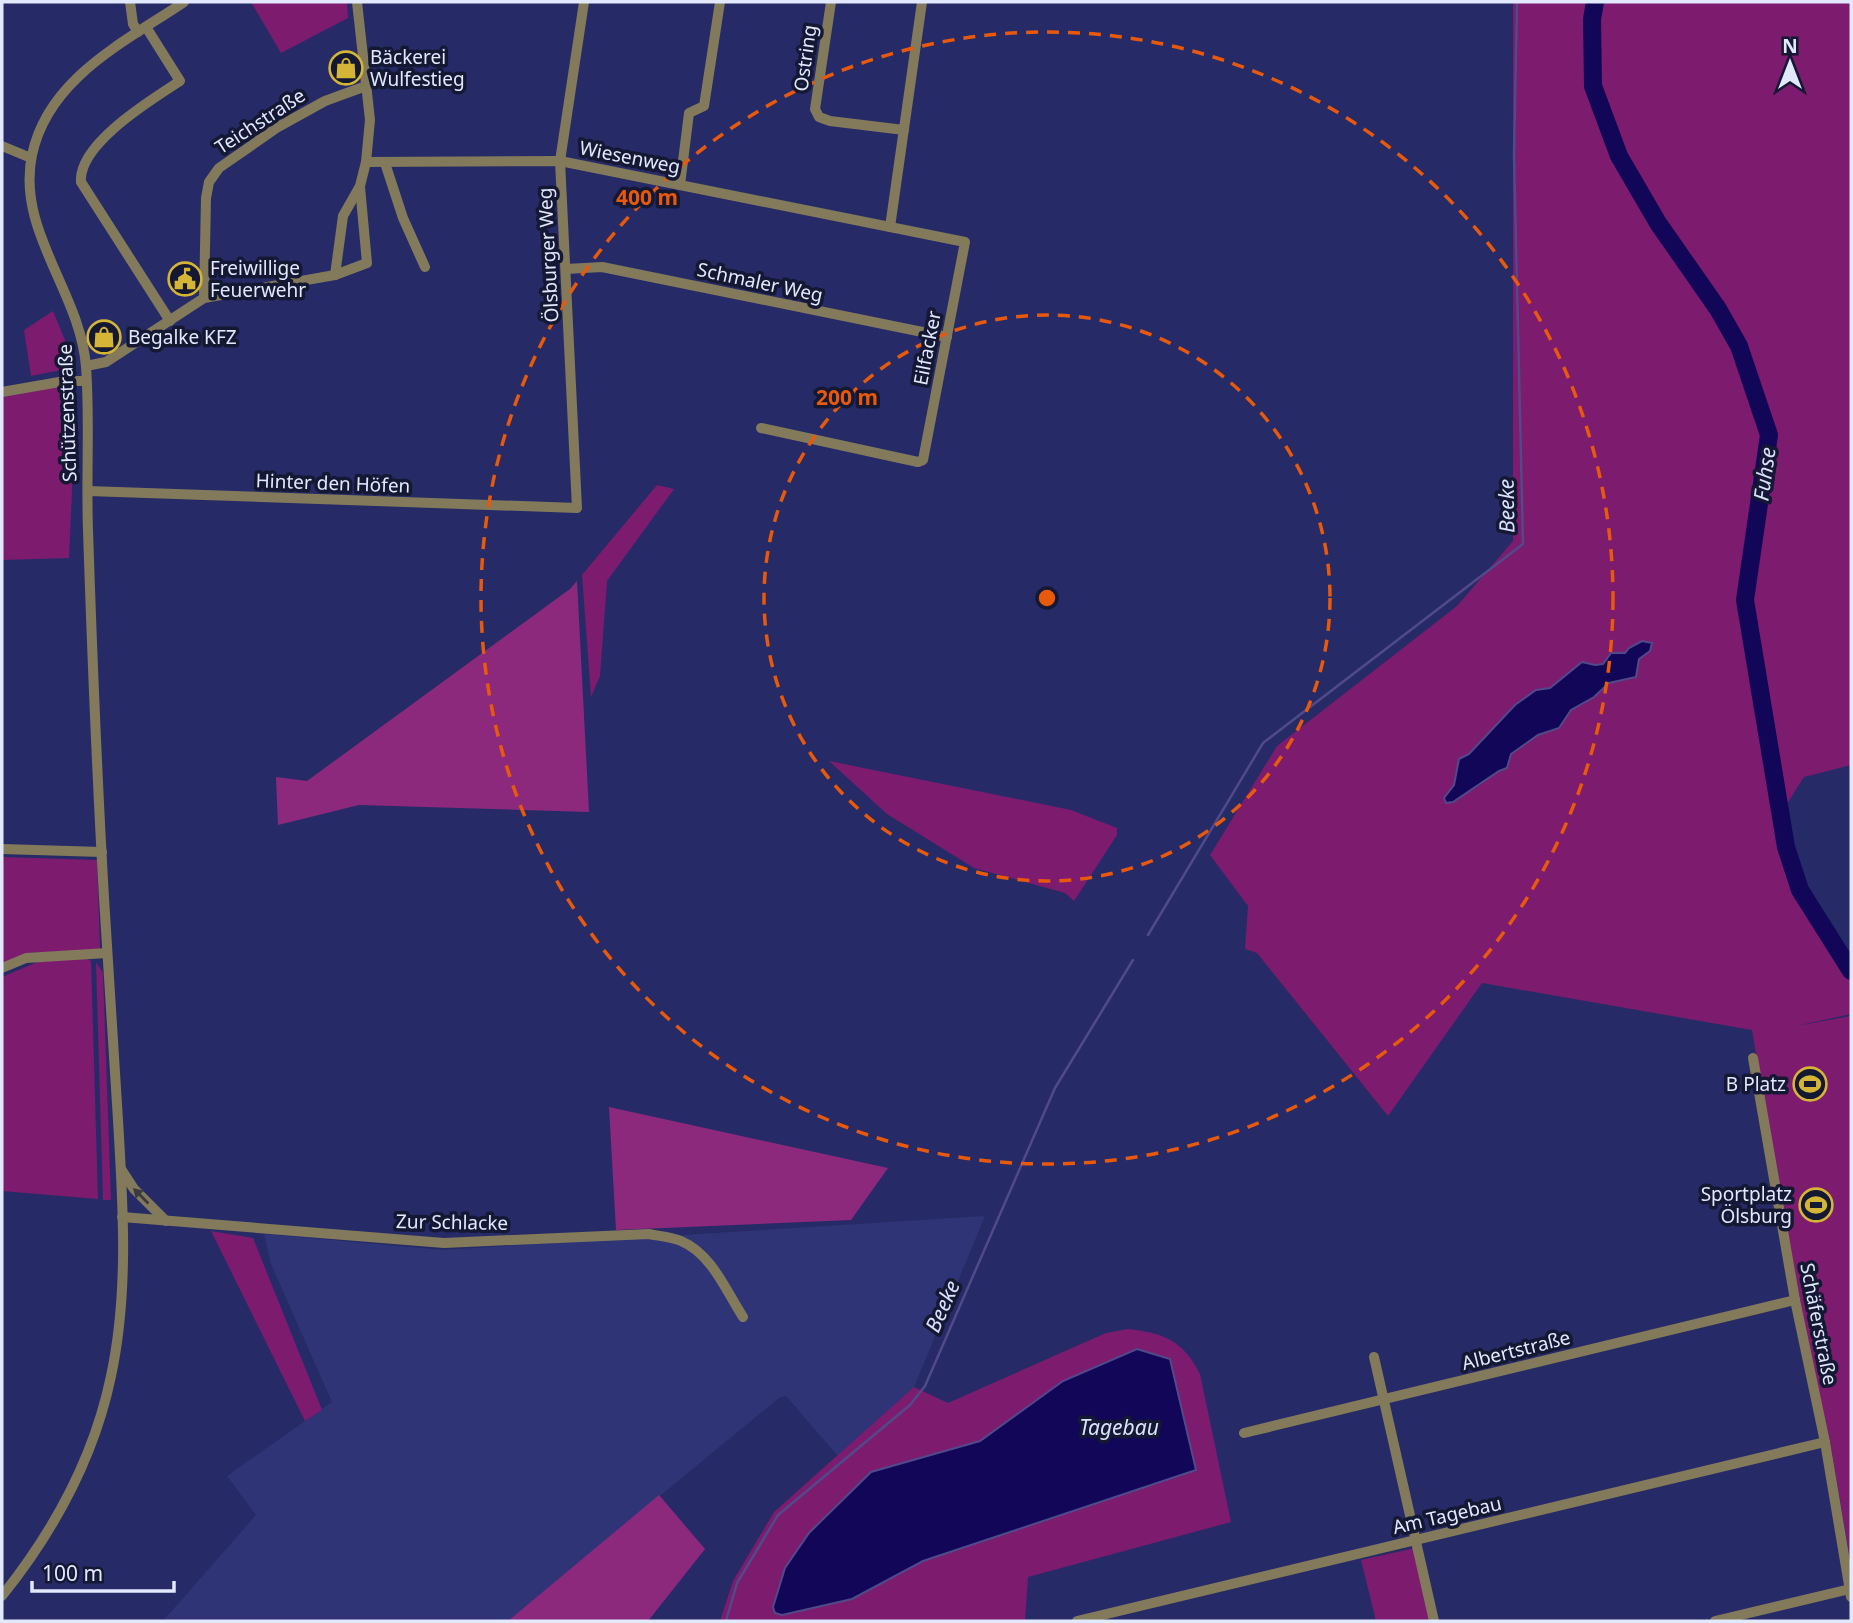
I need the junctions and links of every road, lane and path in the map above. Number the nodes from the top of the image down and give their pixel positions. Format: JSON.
{"nodes":[{"id":1,"x":130,"y":2,"type":"edge"},
{"id":2,"x":184,"y":2,"type":"edge"},
{"id":3,"x":357,"y":2,"type":"edge"},
{"id":4,"x":584,"y":2,"type":"edge"},
{"id":5,"x":720,"y":2,"type":"edge"},
{"id":6,"x":831,"y":2,"type":"edge"},
{"id":7,"x":922,"y":2,"type":"edge"},
{"id":8,"x":142,"y":30,"type":"junction"},
{"id":9,"x":366,"y":86,"type":"junction"},
{"id":10,"x":904,"y":130,"type":"junction"},
{"id":11,"x":2,"y":146,"type":"edge"},
{"id":12,"x":31,"y":158,"type":"junction"},
{"id":13,"x":560,"y":161,"type":"junction"},
{"id":14,"x":366,"y":162,"type":"junction"},
{"id":15,"x":384,"y":163,"type":"junction"},
{"id":16,"x":680,"y":185,"type":"junction"},
{"id":17,"x":360,"y":186,"type":"junction"},
{"id":18,"x":890,"y":227,"type":"junction"},
{"id":19,"x":965,"y":242,"type":"joint"},
{"id":20,"x":425,"y":267,"type":"dead end"},
{"id":21,"x":566,"y":269,"type":"junction"},
{"id":22,"x":335,"y":275,"type":"junction"},
{"id":23,"x":204,"y":298,"type":"junction"},
{"id":24,"x":170,"y":321,"type":"junction"},
{"id":25,"x":947,"y":337,"type":"junction"},
{"id":26,"x":86,"y":366,"type":"junction"},
{"id":27,"x":86,"y":381,"type":"junction"},
{"id":28,"x":2,"y":392,"type":"edge"},
{"id":29,"x":761,"y":428,"type":"dead end"},
{"id":30,"x":88,"y":491,"type":"junction"},
{"id":31,"x":576,"y":509,"type":"joint"},
{"id":32,"x":2,"y":849,"type":"edge"},
{"id":33,"x":102,"y":852,"type":"junction"},
{"id":34,"x":107,"y":953,"type":"junction"},
{"id":35,"x":2,"y":968,"type":"edge"},
{"id":36,"x":1753,"y":1058,"type":"dead end"},
{"id":37,"x":121,"y":1168,"type":"junction"},
{"id":38,"x":122,"y":1217,"type":"junction"},
{"id":39,"x":166,"y":1221,"type":"junction"},
{"id":40,"x":1795,"y":1300,"type":"junction"},
{"id":41,"x":743,"y":1317,"type":"dead end"},
{"id":42,"x":1374,"y":1357,"type":"dead end"},
{"id":43,"x":1382,"y":1400,"type":"junction"},
{"id":44,"x":1244,"y":1433,"type":"dead end"},
{"id":45,"x":1825,"y":1442,"type":"junction"},
{"id":46,"x":1417,"y":1540,"type":"junction"},
{"id":47,"x":1851,"y":1593,"type":"edge"},
{"id":48,"x":2,"y":1596,"type":"edge"},
{"id":49,"x":1076,"y":1621,"type":"edge"},
{"id":50,"x":1434,"y":1621,"type":"edge"},
{"id":51,"x":1715,"y":1621,"type":"edge"}],
"edges":[{"from":1,"to":8,"type":"street"},
{"from":2,"to":8,"type":"street","name":"Schützenstraße"},
{"from":3,"to":9,"type":"street"},
{"from":4,"to":13,"type":"street","name":"Ölsburger Weg"},
{"from":5,"to":16,"type":"street"},
{"from":6,"to":10,"type":"street","name":"Ostring"},
{"from":7,"to":10,"type":"street"},
{"from":8,"to":12,"type":"street","name":"Schützenstraße"},
{"from":8,"to":24,"type":"street"},
{"from":9,"to":14,"type":"street"},
{"from":9,"to":23,"type":"street","name":"Teichstraße"},
{"from":10,"to":18,"type":"street"},
{"from":11,"to":12,"type":"street"},
{"from":12,"to":26,"type":"street","name":"Schützenstraße"},
{"from":13,"to":15,"type":"street","name":"Wiesenweg"},
{"from":13,"to":16,"type":"street","name":"Wiesenweg"},
{"from":13,"to":21,"type":"street","name":"Ölsburger Weg"},
{"from":14,"to":15,"type":"street","name":"Wiesenweg"},
{"from":14,"to":17,"type":"street"},
{"from":15,"to":20,"type":"street"},
{"from":16,"to":18,"type":"street","name":"Wiesenweg"},
{"from":17,"to":22,"type":"street"},
{"from":17,"to":22,"type":"street"},
{"from":18,"to":19,"type":"street","name":"Wiesenweg"},
{"from":19,"to":25,"type":"street","name":"Eilfacker"},
{"from":21,"to":25,"type":"street","name":"Schmaler Weg"},
{"from":21,"to":31,"type":"street","name":"Ölsburger Weg"},
{"from":22,"to":23,"type":"street"},
{"from":23,"to":24,"type":"street"},
{"from":24,"to":26,"type":"street"},
{"from":25,"to":29,"type":"street","name":"Eilfacker"},
{"from":26,"to":27,"type":"street","name":"Schützenstraße"},
{"from":27,"to":28,"type":"street"},
{"from":27,"to":30,"type":"street","name":"Schützenstraße"},
{"from":30,"to":31,"type":"street","name":"Hinter den Höfen"},
{"from":30,"to":33,"type":"street","name":"Schützenstraße"},
{"from":32,"to":33,"type":"street"},
{"from":33,"to":34,"type":"street","name":"Schützenstraße"},
{"from":34,"to":35,"type":"street"},
{"from":34,"to":37,"type":"street","name":"Schützenstraße"},
{"from":36,"to":40,"type":"street","name":"Schäferstraße"},
{"from":37,"to":38,"type":"street","name":"Schützenstraße"},
{"from":39,"to":37,"type":"street","one_way":true},
{"from":38,"to":39,"type":"street","name":"Zur Schlacke"},
{"from":38,"to":48,"type":"street","name":"Schützenstraße"},
{"from":39,"to":41,"type":"street","name":"Zur Schlacke"},
{"from":40,"to":43,"type":"street","name":"Albertstraße"},
{"from":40,"to":45,"type":"street","name":"Schäferstraße"},
{"from":42,"to":43,"type":"street"},
{"from":43,"to":44,"type":"street","name":"Albertstraße"},
{"from":43,"to":46,"type":"street"},
{"from":45,"to":46,"type":"street","name":"Am Tagebau"},
{"from":45,"to":47,"type":"street","name":"Schäferstraße"},
{"from":46,"to":49,"type":"street","name":"Am Tagebau"},
{"from":46,"to":50,"type":"street"},
{"from":47,"to":51,"type":"street"}]}
